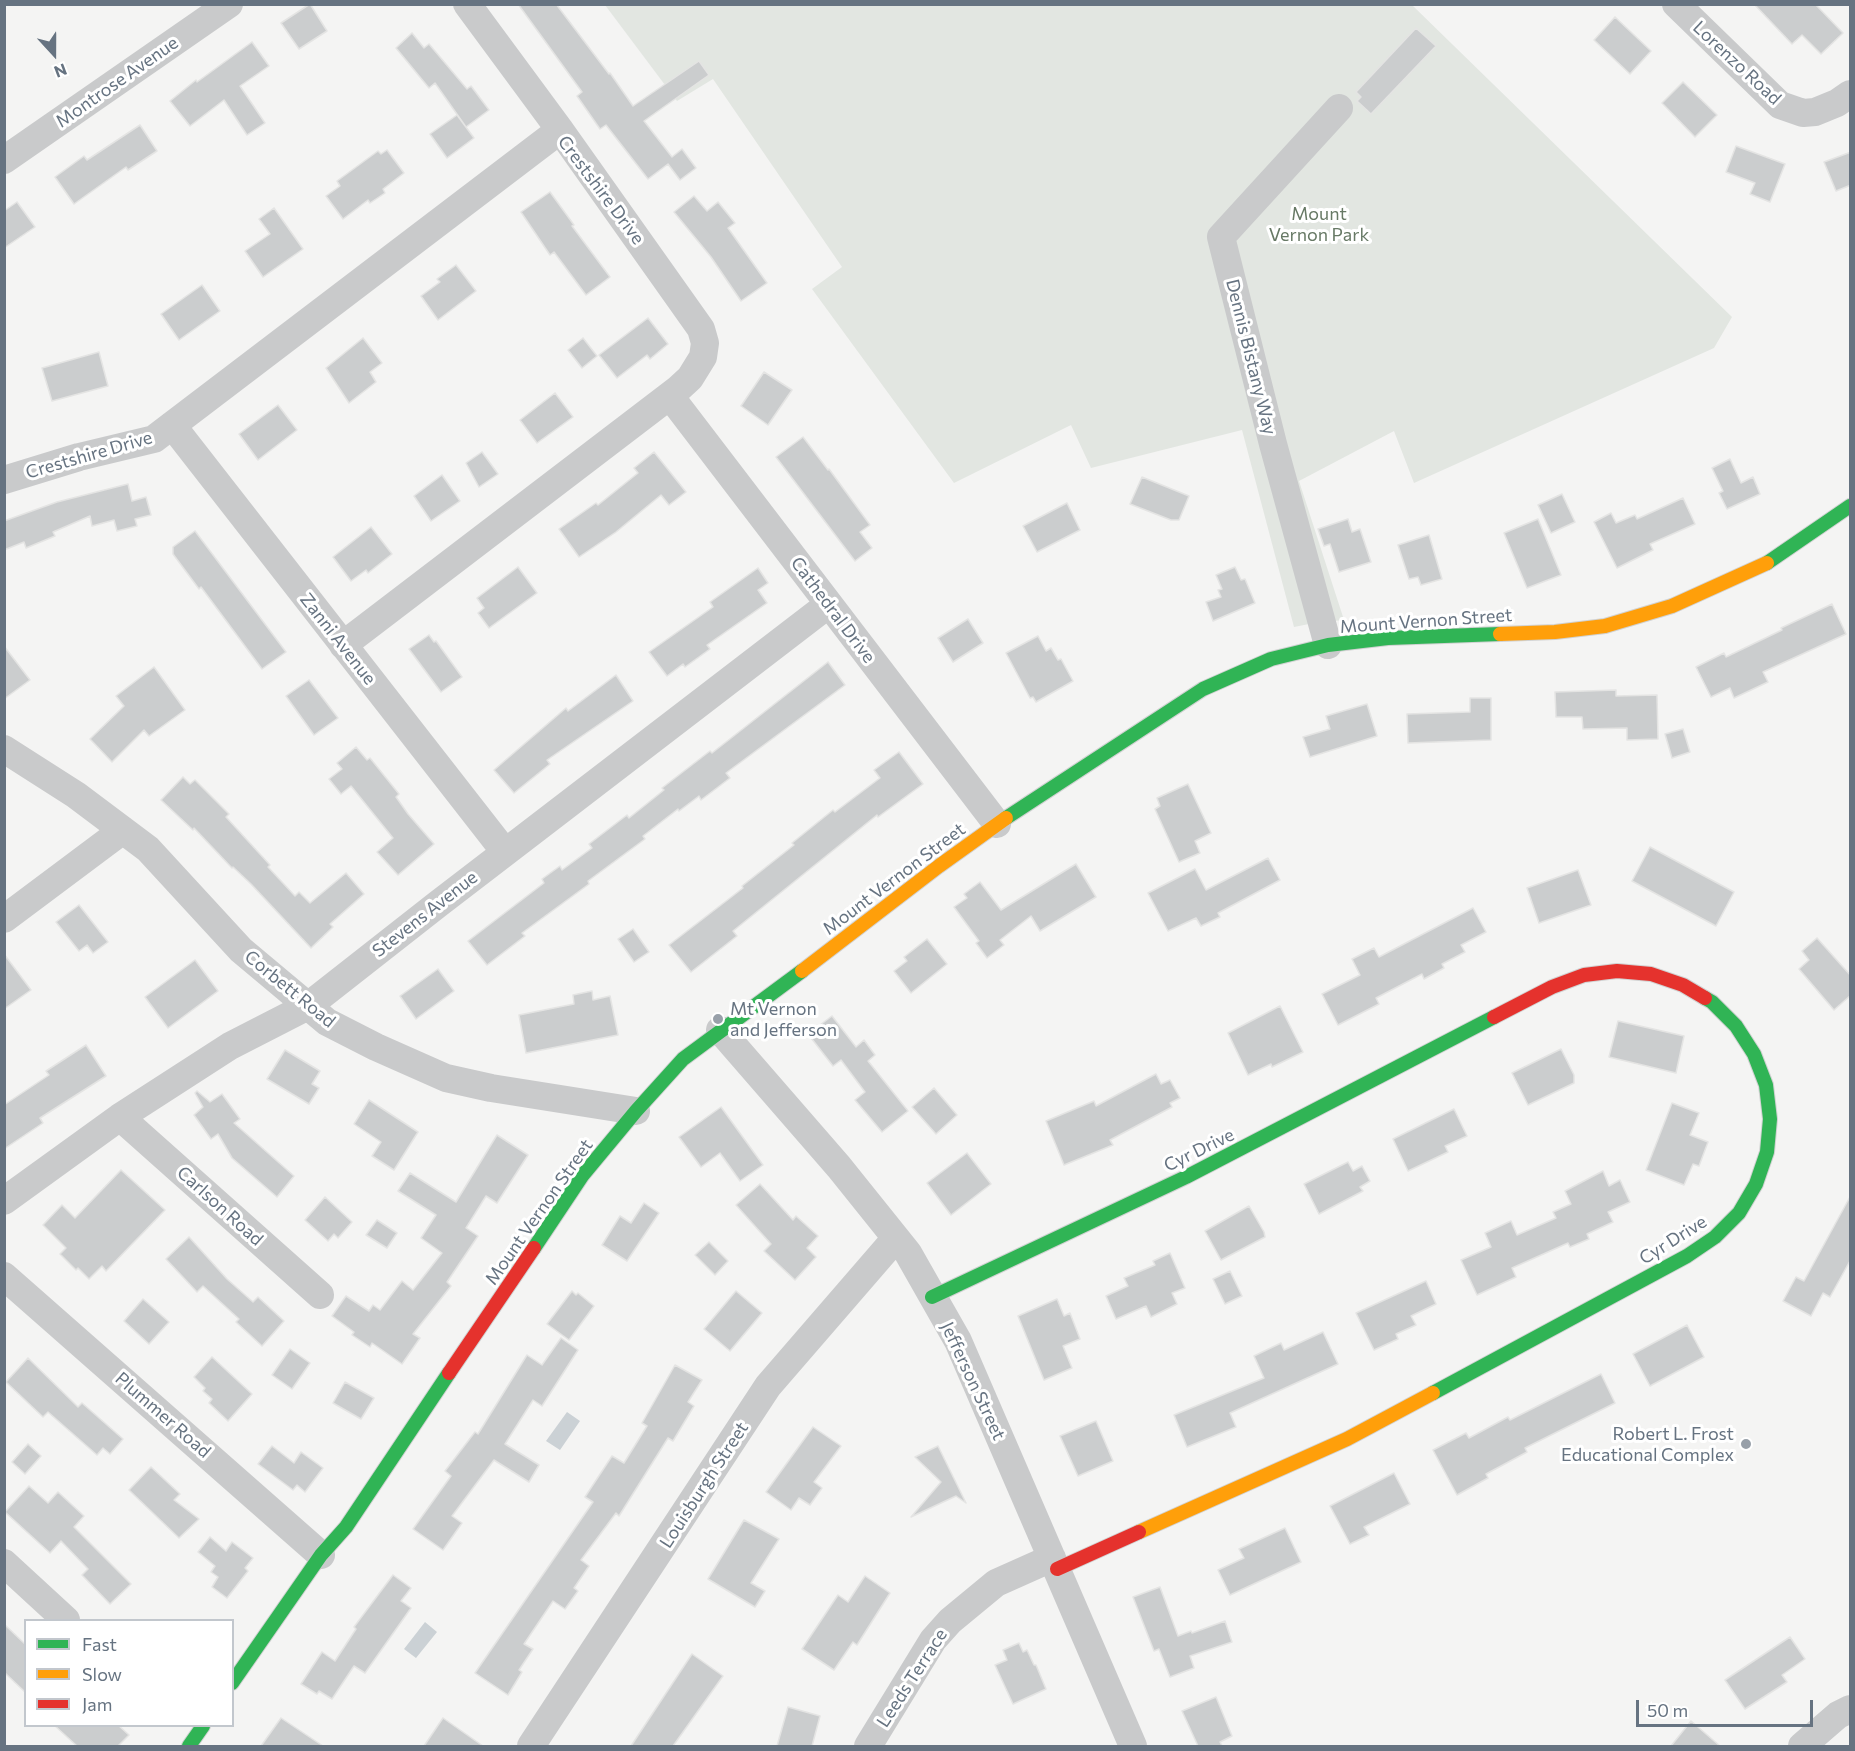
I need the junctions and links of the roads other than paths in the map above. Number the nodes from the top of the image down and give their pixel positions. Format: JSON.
{"nodes":[{"id":1,"x":229,"y":4,"type":"edge"},
{"id":2,"x":467,"y":4,"type":"edge"},
{"id":3,"x":1676,"y":4,"type":"edge"},
{"id":4,"x":1851,"y":94,"type":"edge"},
{"id":5,"x":1340,"y":108,"type":"dead end"},
{"id":6,"x":560,"y":130,"type":"junction"},
{"id":7,"x":4,"y":160,"type":"edge"},
{"id":8,"x":669,"y":396,"type":"junction"},
{"id":9,"x":172,"y":425,"type":"junction"},
{"id":10,"x":4,"y":480,"type":"edge"},
{"id":11,"x":1851,"y":506,"type":"edge"},
{"id":12,"x":829,"y":604,"type":"junction"},
{"id":13,"x":343,"y":645,"type":"junction"},
{"id":14,"x":1328,"y":645,"type":"junction"},
{"id":15,"x":4,"y":749,"type":"edge"},
{"id":16,"x":997,"y":824,"type":"junction"},
{"id":17,"x":123,"y":830,"type":"junction"},
{"id":18,"x":505,"y":852,"type":"junction"},
{"id":19,"x":4,"y":919,"type":"edge"},
{"id":20,"x":308,"y":1006,"type":"junction"},
{"id":21,"x":720,"y":1030,"type":"junction"},
{"id":22,"x":636,"y":1111,"type":"junction"},
{"id":23,"x":120,"y":1117,"type":"junction"},
{"id":24,"x":4,"y":1201,"type":"edge"},
{"id":25,"x":896,"y":1238,"type":"junction"},
{"id":26,"x":4,"y":1276,"type":"edge"},
{"id":27,"x":320,"y":1295,"type":"dead end"},
{"id":28,"x":932,"y":1297,"type":"junction"},
{"id":29,"x":321,"y":1555,"type":"junction"},
{"id":30,"x":4,"y":1563,"type":"edge"},
{"id":31,"x":1054,"y":1563,"type":"junction"},
{"id":32,"x":65,"y":1619,"type":"edge"},
{"id":33,"x":234,"y":1680,"type":"edge"},
{"id":34,"x":1851,"y":1709,"type":"edge"},
{"id":35,"x":531,"y":1746,"type":"edge"},
{"id":36,"x":868,"y":1746,"type":"edge"},
{"id":37,"x":1133,"y":1746,"type":"edge"},
{"id":38,"x":1802,"y":1746,"type":"edge"}],
"edges":[{"from":1,"to":7,"type":"street","name":"Montrose Avenue"},
{"from":2,"to":6,"type":"street"},
{"from":3,"to":4,"type":"street","name":"Lorenzo Road"},
{"from":5,"to":14,"type":"street","name":"Dennis Bistany Way"},
{"from":6,"to":8,"type":"street","name":"Crestshire Drive"},
{"from":6,"to":9,"type":"street","name":"Crestshire Drive"},
{"from":8,"to":12,"type":"street","name":"Cathedral Drive"},
{"from":8,"to":13,"type":"street","name":"Crestshire Drive"},
{"from":9,"to":10,"type":"street","name":"Crestshire Drive"},
{"from":9,"to":13,"type":"street","name":"Zanni Avenue"},
{"from":11,"to":14,"type":"main road","name":"Mount Vernon Street"},
{"from":12,"to":16,"type":"street","name":"Cathedral Drive"},
{"from":12,"to":18,"type":"street","name":"Stevens Avenue"},
{"from":13,"to":18,"type":"street","name":"Zanni Avenue"},
{"from":14,"to":16,"type":"main road","name":"Mount Vernon Street"},
{"from":15,"to":17,"type":"street","name":"Corbett Road"},
{"from":16,"to":21,"type":"main road","name":"Mount Vernon Street"},
{"from":17,"to":19,"type":"street"},
{"from":17,"to":20,"type":"street","name":"Corbett Road"},
{"from":18,"to":20,"type":"street","name":"Stevens Avenue"},
{"from":20,"to":22,"type":"street","name":"Corbett Road"},
{"from":20,"to":23,"type":"street","name":"Stevens Avenue"},
{"from":21,"to":22,"type":"main road","name":"Mount Vernon Street"},
{"from":21,"to":25,"type":"street","name":"Jefferson Street"},
{"from":22,"to":29,"type":"main road","name":"Mount Vernon Street"},
{"from":23,"to":24,"type":"street","name":"Stevens Avenue"},
{"from":23,"to":27,"type":"street","name":"Carlson Road"},
{"from":25,"to":28,"type":"street","name":"Jefferson Street"},
{"from":25,"to":35,"type":"street","name":"Louisburgh Street"},
{"from":26,"to":29,"type":"street","name":"Plummer Road"},
{"from":28,"to":31,"type":"street","name":"Jefferson Street"},
{"from":28,"to":31,"type":"main road","name":"Cyr Drive"},
{"from":29,"to":33,"type":"main road","name":"Mount Vernon Street"},
{"from":30,"to":32,"type":"street"},
{"from":31,"to":36,"type":"street","name":"Leeds Terrace"},
{"from":31,"to":37,"type":"street","name":"Jefferson Street"},
{"from":34,"to":38,"type":"street"}]}
